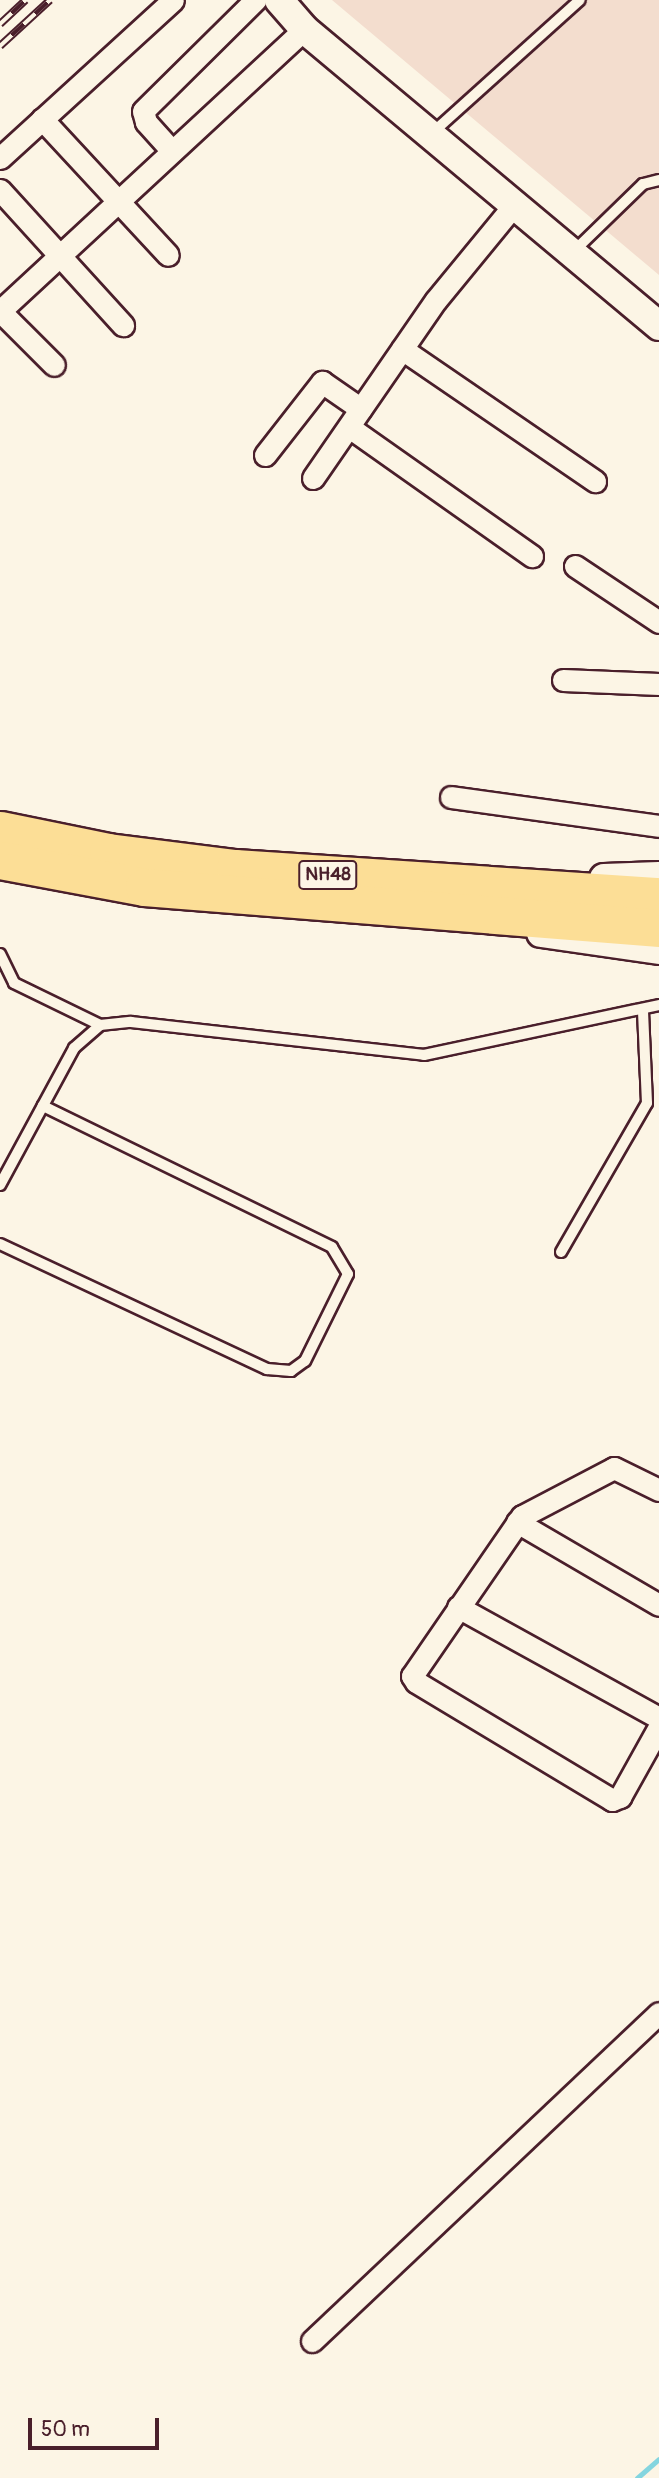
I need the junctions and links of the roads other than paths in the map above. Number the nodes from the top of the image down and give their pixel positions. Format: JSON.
{"nodes":[{"id":1,"x":173,"y":0,"type":"edge"},
{"id":2,"x":255,"y":0,"type":"edge"},
{"id":3,"x":279,"y":0,"type":"edge"},
{"id":4,"x":289,"y":0,"type":"edge"},
{"id":5,"x":580,"y":0,"type":"edge"},
{"id":6,"x":304,"y":29,"type":"junction"},
{"id":7,"x":42,"y":119,"type":"junction"},
{"id":8,"x":436,"y":129,"type":"junction"},
{"id":9,"x":172,"y":151,"type":"junction"},
{"id":10,"x":0,"y":158,"type":"edge"},
{"id":11,"x":659,"y":180,"type":"edge"},
{"id":12,"x":0,"y":190,"type":"edge"},
{"id":13,"x":508,"y":192,"type":"junction"},
{"id":14,"x":118,"y":202,"type":"junction"},
{"id":15,"x":578,"y":248,"type":"junction"},
{"id":16,"x":168,"y":255,"type":"dead end"},
{"id":17,"x":60,"y":256,"type":"junction"},
{"id":18,"x":0,"y":311,"type":"edge"},
{"id":19,"x":655,"y":313,"type":"edge"},
{"id":20,"x":124,"y":325,"type":"dead end"},
{"id":21,"x":402,"y":349,"type":"junction"},
{"id":22,"x":54,"y":365,"type":"dead end"},
{"id":23,"x":361,"y":409,"type":"junction"},
{"id":24,"x":348,"y":427,"type":"junction"},
{"id":25,"x":265,"y":455,"type":"dead end"},
{"id":26,"x":313,"y":478,"type":"dead end"},
{"id":27,"x":595,"y":481,"type":"dead end"},
{"id":28,"x":532,"y":555,"type":"dead end"},
{"id":29,"x":575,"y":566,"type":"dead end"},
{"id":30,"x":659,"y":622,"type":"edge"},
{"id":31,"x":563,"y":680,"type":"dead end"},
{"id":32,"x":659,"y":684,"type":"edge"},
{"id":33,"x":451,"y":797,"type":"dead end"},
{"id":34,"x":659,"y":826,"type":"edge"},
{"id":35,"x":0,"y":830,"type":"edge"},
{"id":36,"x":0,"y":860,"type":"edge"},
{"id":37,"x":659,"y":876,"type":"edge"},
{"id":38,"x":438,"y":897,"type":"junction"},
{"id":39,"x":659,"y":897,"type":"edge"},
{"id":40,"x":659,"y":928,"type":"edge"},
{"id":41,"x":659,"y":950,"type":"edge"},
{"id":42,"x":0,"y":954,"type":"edge"},
{"id":43,"x":659,"y":1004,"type":"edge"},
{"id":44,"x":643,"y":1010,"type":"junction"},
{"id":45,"x":100,"y":1025,"type":"junction"},
{"id":46,"x":43,"y":1106,"type":"junction"},
{"id":47,"x":0,"y":1185,"type":"edge"},
{"id":48,"x":0,"y":1244,"type":"edge"},
{"id":49,"x":561,"y":1252,"type":"dead end"},
{"id":50,"x":659,"y":1490,"type":"edge"},
{"id":51,"x":517,"y":1522,"type":"junction"},
{"id":52,"x":659,"y":1605,"type":"edge"},
{"id":53,"x":458,"y":1607,"type":"junction"},
{"id":54,"x":659,"y":1718,"type":"edge"},
{"id":55,"x":659,"y":1727,"type":"edge"},
{"id":56,"x":659,"y":2013,"type":"edge"},
{"id":57,"x":312,"y":2341,"type":"dead end"}],
"edges":[{"from":1,"to":7,"type":"street"},
{"from":2,"to":9,"type":"street"},
{"from":3,"to":6,"type":"street"},
{"from":4,"to":8,"type":"street"},
{"from":5,"to":8,"type":"lane"},
{"from":6,"to":8,"type":"street"},
{"from":6,"to":9,"type":"street"},
{"from":7,"to":10,"type":"street"},
{"from":7,"to":14,"type":"street"},
{"from":8,"to":13,"type":"street"},
{"from":9,"to":14,"type":"street"},
{"from":11,"to":15,"type":"lane"},
{"from":12,"to":17,"type":"street"},
{"from":13,"to":15,"type":"street"},
{"from":13,"to":21,"type":"street"},
{"from":14,"to":16,"type":"street"},
{"from":14,"to":17,"type":"street"},
{"from":15,"to":19,"type":"street"},
{"from":17,"to":18,"type":"street"},
{"from":17,"to":20,"type":"street"},
{"from":18,"to":22,"type":"street"},
{"from":21,"to":23,"type":"street"},
{"from":21,"to":27,"type":"street"},
{"from":23,"to":24,"type":"street"},
{"from":23,"to":25,"type":"street"},
{"from":24,"to":26,"type":"street"},
{"from":24,"to":28,"type":"street"},
{"from":29,"to":30,"type":"street"},
{"from":31,"to":32,"type":"street"},
{"from":33,"to":34,"type":"street"},
{"from":35,"to":38,"type":"highway","number":"NH48"},
{"from":36,"to":38,"type":"highway","number":"NH48"},
{"from":37,"to":38,"type":"street"},
{"from":38,"to":39,"type":"highway","number":"NH48"},
{"from":38,"to":40,"type":"highway","number":"NH48"},
{"from":38,"to":41,"type":"street"},
{"from":42,"to":45,"type":"lane"},
{"from":43,"to":44,"type":"lane"},
{"from":44,"to":45,"type":"lane"},
{"from":44,"to":49,"type":"lane"},
{"from":45,"to":46,"type":"lane"},
{"from":46,"to":47,"type":"lane"},
{"from":46,"to":48,"type":"lane"},
{"from":50,"to":51,"type":"street"},
{"from":51,"to":52,"type":"street"},
{"from":51,"to":53,"type":"street"},
{"from":53,"to":54,"type":"street"},
{"from":53,"to":55,"type":"street"},
{"from":56,"to":57,"type":"street"}]}
